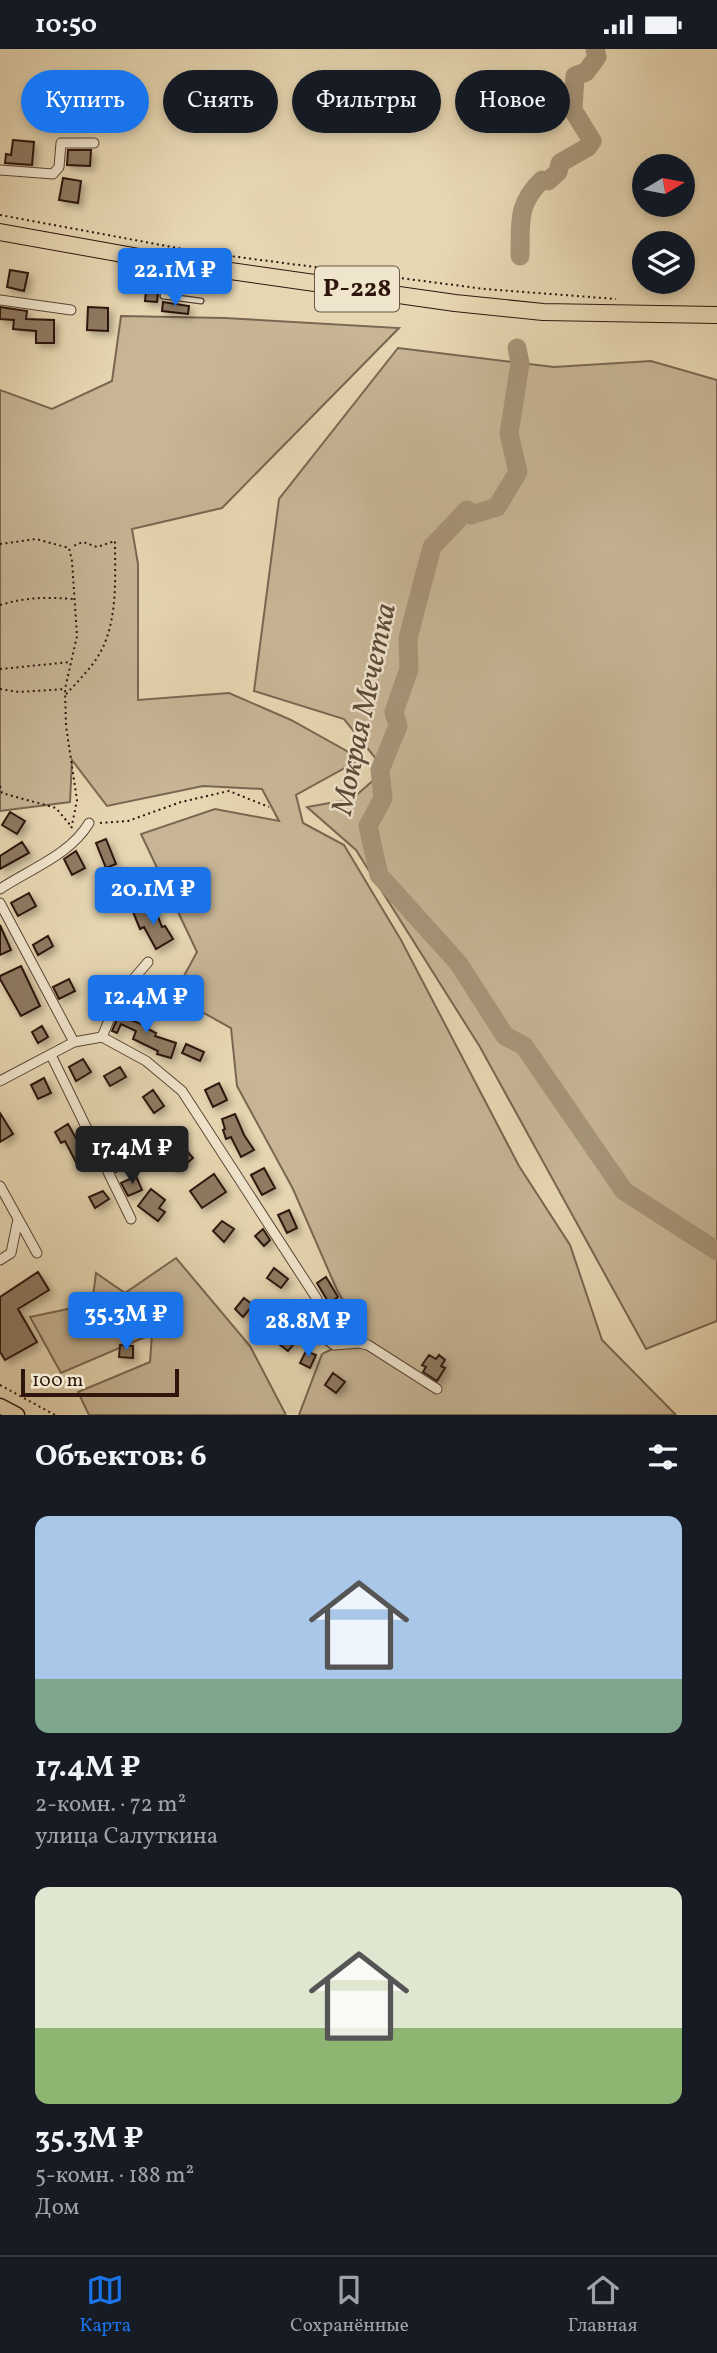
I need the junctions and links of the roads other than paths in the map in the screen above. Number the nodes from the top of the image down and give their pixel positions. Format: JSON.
{"nodes":[{"id":1,"x":94,"y":143,"type":"dead end"},
{"id":2,"x":0,"y":170,"type":"edge"},
{"id":3,"x":0,"y":232,"type":"edge"},
{"id":4,"x":167,"y":262,"type":"junction"},
{"id":5,"x":0,"y":300,"type":"edge"},
{"id":6,"x":201,"y":301,"type":"dead end"},
{"id":7,"x":71,"y":310,"type":"dead end"},
{"id":8,"x":717,"y":315,"type":"edge"},
{"id":9,"x":89,"y":823,"type":"road end"},
{"id":10,"x":0,"y":889,"type":"edge"},
{"id":11,"x":0,"y":903,"type":"edge"},
{"id":12,"x":148,"y":962,"type":"dead end"},
{"id":13,"x":102,"y":1037,"type":"junction"},
{"id":14,"x":74,"y":1042,"type":"junction"},
{"id":15,"x":51,"y":1055,"type":"junction"},
{"id":16,"x":0,"y":1081,"type":"edge"},
{"id":17,"x":0,"y":1186,"type":"edge"},
{"id":18,"x":0,"y":1204,"type":"edge"},
{"id":19,"x":12,"y":1207,"type":"junction"},
{"id":20,"x":18,"y":1219,"type":"junction"},
{"id":21,"x":131,"y":1219,"type":"dead end"},
{"id":22,"x":37,"y":1253,"type":"dead end"},
{"id":23,"x":0,"y":1260,"type":"edge"},
{"id":24,"x":437,"y":1389,"type":"dead end"},
{"id":25,"x":0,"y":1406,"type":"edge"},
{"id":26,"x":17,"y":1415,"type":"edge"}],
"edges":[{"from":1,"to":2,"type":"street"},
{"from":3,"to":4,"type":"highway","number":"Р-228"},
{"from":4,"to":6,"type":"lane"},
{"from":4,"to":8,"type":"highway","number":"Р-228"},
{"from":5,"to":7,"type":"street"},
{"from":9,"to":10,"type":"street"},
{"from":11,"to":14,"type":"street"},
{"from":12,"to":13,"type":"street"},
{"from":13,"to":14,"type":"street"},
{"from":13,"to":24,"type":"street"},
{"from":14,"to":15,"type":"street"},
{"from":15,"to":16,"type":"street"},
{"from":15,"to":21,"type":"street"},
{"from":17,"to":19,"type":"street"},
{"from":18,"to":19,"type":"street"},
{"from":19,"to":20,"type":"street"},
{"from":20,"to":22,"type":"street"},
{"from":20,"to":23,"type":"street"},
{"from":25,"to":26,"type":"main road"}]}
